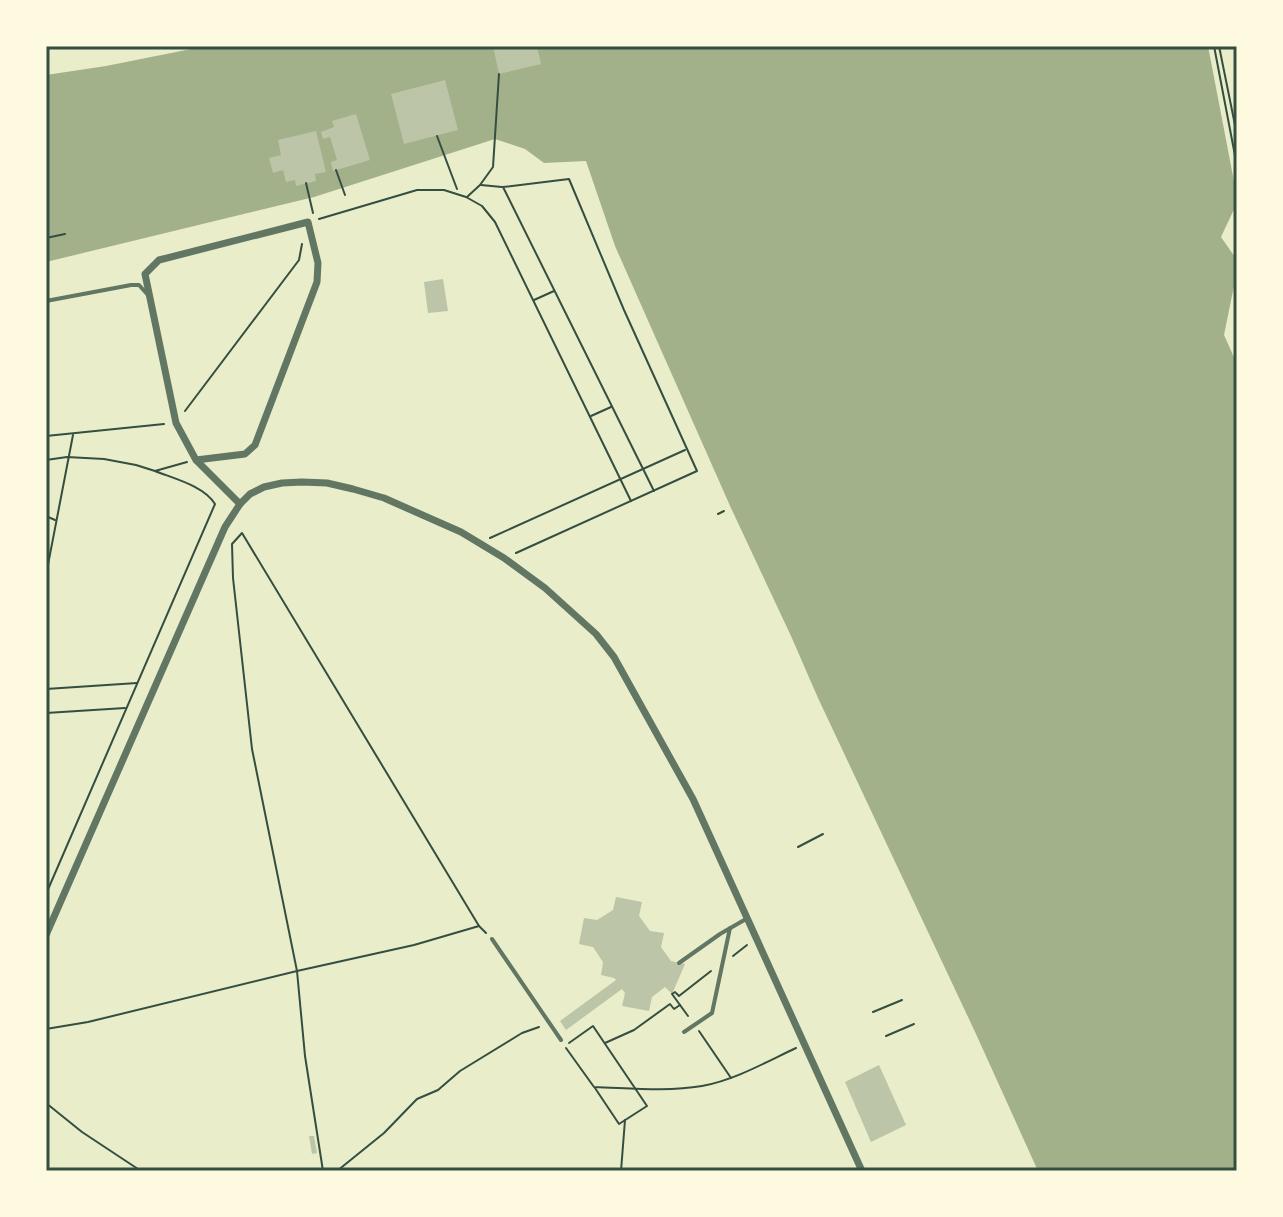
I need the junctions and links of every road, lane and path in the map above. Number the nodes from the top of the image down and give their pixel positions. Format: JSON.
{"nodes":[{"id":1,"x":1214,"y":46,"type":"edge"},
{"id":2,"x":1219,"y":46,"type":"edge"},
{"id":3,"x":499,"y":74,"type":"dead end"},
{"id":4,"x":1237,"y":135,"type":"edge"},
{"id":5,"x":437,"y":136,"type":"dead end"},
{"id":6,"x":1237,"y":166,"type":"edge"},
{"id":7,"x":336,"y":170,"type":"dead end"},
{"id":8,"x":306,"y":183,"type":"dead end"},
{"id":9,"x":480,"y":185,"type":"junction"},
{"id":10,"x":503,"y":187,"type":"junction"},
{"id":11,"x":457,"y":189,"type":"dead end"},
{"id":12,"x":345,"y":195,"type":"dead end"},
{"id":13,"x":466,"y":197,"type":"junction"},
{"id":14,"x":311,"y":221,"type":"junction"},
{"id":15,"x":65,"y":234,"type":"dead end"},
{"id":16,"x":46,"y":238,"type":"edge"},
{"id":17,"x":555,"y":291,"type":"junction"},
{"id":18,"x":149,"y":296,"type":"junction"},
{"id":19,"x":533,"y":300,"type":"junction"},
{"id":20,"x":46,"y":301,"type":"edge"},
{"id":21,"x":612,"y":406,"type":"junction"},
{"id":22,"x":590,"y":417,"type":"junction"},
{"id":23,"x":176,"y":423,"type":"junction"},
{"id":24,"x":73,"y":434,"type":"junction"},
{"id":25,"x":46,"y":436,"type":"edge"},
{"id":26,"x":686,"y":449,"type":"junction"},
{"id":27,"x":67,"y":457,"type":"junction"},
{"id":28,"x":46,"y":460,"type":"edge"},
{"id":29,"x":196,"y":460,"type":"junction"},
{"id":30,"x":643,"y":469,"type":"junction"},
{"id":31,"x":155,"y":471,"type":"junction"},
{"id":32,"x":620,"y":479,"type":"junction"},
{"id":33,"x":654,"y":491,"type":"junction"},
{"id":34,"x":631,"y":501,"type":"junction"},
{"id":35,"x":240,"y":504,"type":"junction"},
{"id":36,"x":724,"y":511,"type":"dead end"},
{"id":37,"x":718,"y":514,"type":"dead end"},
{"id":38,"x":46,"y":516,"type":"edge"},
{"id":39,"x":56,"y":521,"type":"junction"},
{"id":40,"x":479,"y":543,"type":"junction"},
{"id":41,"x":504,"y":558,"type":"junction"},
{"id":42,"x":46,"y":575,"type":"edge"},
{"id":43,"x":138,"y":683,"type":"junction"},
{"id":44,"x":46,"y":689,"type":"edge"},
{"id":45,"x":127,"y":708,"type":"junction"},
{"id":46,"x":46,"y":713,"type":"edge"},
{"id":47,"x":823,"y":834,"type":"dead end"},
{"id":48,"x":798,"y":847,"type":"dead end"},
{"id":49,"x":46,"y":894,"type":"edge"},
{"id":50,"x":746,"y":919,"type":"junction"},
{"id":51,"x":479,"y":926,"type":"junction"},
{"id":52,"x":730,"y":928,"type":"junction"},
{"id":53,"x":46,"y":935,"type":"edge"},
{"id":54,"x":492,"y":939,"type":"joint"},
{"id":55,"x":679,"y":963,"type":"dead end"},
{"id":56,"x":297,"y":971,"type":"junction"},
{"id":57,"x":679,"y":996,"type":"dead end"},
{"id":58,"x":902,"y":1000,"type":"dead end"},
{"id":59,"x":679,"y":1004,"type":"junction"},
{"id":60,"x":873,"y":1012,"type":"dead end"},
{"id":61,"x":690,"y":1019,"type":"dead end"},
{"id":62,"x":548,"y":1024,"type":"junction"},
{"id":63,"x":914,"y":1024,"type":"dead end"},
{"id":64,"x":46,"y":1029,"type":"edge"},
{"id":65,"x":684,"y":1032,"type":"dead end"},
{"id":66,"x":699,"y":1032,"type":"dead end"},
{"id":67,"x":886,"y":1036,"type":"dead end"},
{"id":68,"x":561,"y":1040,"type":"dead end"},
{"id":69,"x":604,"y":1044,"type":"junction"},
{"id":70,"x":804,"y":1044,"type":"junction"},
{"id":71,"x":731,"y":1078,"type":"junction"},
{"id":72,"x":594,"y":1087,"type":"junction"},
{"id":73,"x":635,"y":1088,"type":"junction"},
{"id":74,"x":46,"y":1103,"type":"edge"},
{"id":75,"x":625,"y":1120,"type":"junction"},
{"id":76,"x":141,"y":1171,"type":"edge"},
{"id":77,"x":323,"y":1171,"type":"edge"},
{"id":78,"x":337,"y":1171,"type":"edge"},
{"id":79,"x":621,"y":1171,"type":"edge"},
{"id":80,"x":862,"y":1171,"type":"edge"}],
"edges":[{"from":1,"to":6,"type":"path"},
{"from":2,"to":4,"type":"path"},
{"from":3,"to":9,"type":"path"},
{"from":5,"to":11,"type":"path"},
{"from":7,"to":12,"type":"path"},
{"from":8,"to":14,"type":"path"},
{"from":9,"to":10,"type":"path"},
{"from":9,"to":13,"type":"path"},
{"from":10,"to":17,"type":"path"},
{"from":10,"to":26,"type":"path"},
{"from":13,"to":14,"type":"path"},
{"from":13,"to":19,"type":"path"},
{"from":14,"to":18,"type":"street"},
{"from":14,"to":23,"type":"path"},
{"from":14,"to":29,"type":"street"},
{"from":15,"to":16,"type":"path"},
{"from":17,"to":19,"type":"path"},
{"from":17,"to":21,"type":"path"},
{"from":18,"to":20,"type":"lane"},
{"from":18,"to":23,"type":"street"},
{"from":19,"to":22,"type":"path"},
{"from":21,"to":22,"type":"path"},
{"from":21,"to":30,"type":"path"},
{"from":22,"to":32,"type":"path"},
{"from":23,"to":24,"type":"path"},
{"from":23,"to":29,"type":"street"},
{"from":24,"to":25,"type":"path"},
{"from":24,"to":27,"type":"path"},
{"from":26,"to":30,"type":"path"},
{"from":26,"to":33,"type":"path"},
{"from":27,"to":28,"type":"path"},
{"from":27,"to":31,"type":"path"},
{"from":27,"to":39,"type":"path"},
{"from":29,"to":31,"type":"path"},
{"from":29,"to":35,"type":"street"},
{"from":30,"to":32,"type":"path"},
{"from":30,"to":33,"type":"path"},
{"from":31,"to":43,"type":"path"},
{"from":32,"to":34,"type":"path"},
{"from":32,"to":40,"type":"path"},
{"from":33,"to":34,"type":"path"},
{"from":34,"to":41,"type":"path"},
{"from":35,"to":40,"type":"street"},
{"from":35,"to":53,"type":"street"},
{"from":36,"to":37,"type":"path"},
{"from":38,"to":39,"type":"path"},
{"from":39,"to":42,"type":"path"},
{"from":40,"to":41,"type":"street"},
{"from":41,"to":50,"type":"street"},
{"from":43,"to":44,"type":"path"},
{"from":43,"to":45,"type":"path"},
{"from":45,"to":46,"type":"path"},
{"from":45,"to":49,"type":"path"},
{"from":47,"to":48,"type":"path"},
{"from":50,"to":52,"type":"lane"},
{"from":50,"to":70,"type":"street"},
{"from":51,"to":54,"type":"path"},
{"from":51,"to":56,"type":"path"},
{"from":51,"to":56,"type":"path"},
{"from":52,"to":55,"type":"lane"},
{"from":52,"to":65,"type":"lane"},
{"from":54,"to":62,"type":"lane"},
{"from":56,"to":64,"type":"path"},
{"from":56,"to":77,"type":"path"},
{"from":57,"to":59,"type":"path"},
{"from":58,"to":60,"type":"path"},
{"from":59,"to":61,"type":"path"},
{"from":59,"to":69,"type":"path"},
{"from":62,"to":68,"type":"lane"},
{"from":62,"to":78,"type":"path"},
{"from":63,"to":67,"type":"path"},
{"from":66,"to":71,"type":"path"},
{"from":69,"to":72,"type":"path"},
{"from":69,"to":73,"type":"path"},
{"from":70,"to":71,"type":"path"},
{"from":70,"to":80,"type":"street"},
{"from":71,"to":73,"type":"path"},
{"from":72,"to":73,"type":"path"},
{"from":72,"to":75,"type":"path"},
{"from":73,"to":75,"type":"path"},
{"from":74,"to":76,"type":"path"},
{"from":75,"to":79,"type":"path"}]}
